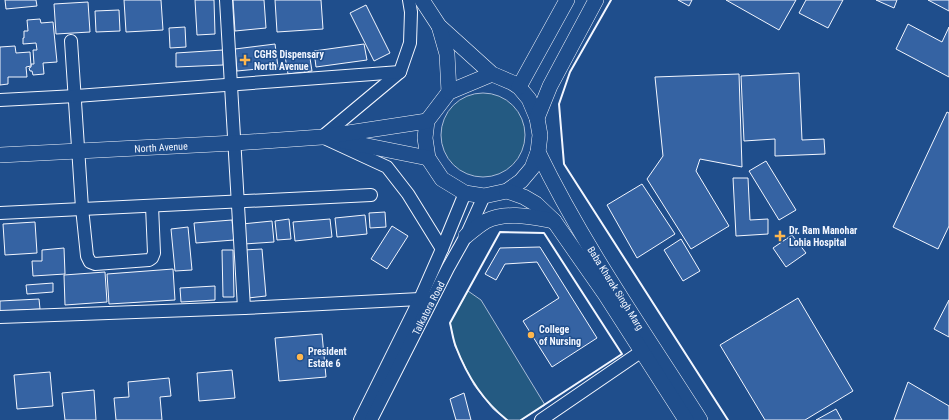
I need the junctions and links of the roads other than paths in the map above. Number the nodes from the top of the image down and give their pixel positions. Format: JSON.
{"nodes":[{"id":1,"x":226,"y":0,"type":"edge"},
{"id":2,"x":409,"y":0,"type":"edge"},
{"id":3,"x":422,"y":0,"type":"edge"},
{"id":4,"x":567,"y":0,"type":"edge"},
{"id":5,"x":596,"y":0,"type":"edge"},
{"id":6,"x":439,"y":26,"type":"junction"},
{"id":7,"x":72,"y":40,"type":"dead end"},
{"id":8,"x":400,"y":72,"type":"junction"},
{"id":9,"x":492,"y":74,"type":"junction"},
{"id":10,"x":231,"y":85,"type":"junction"},
{"id":11,"x":519,"y":87,"type":"junction"},
{"id":12,"x":449,"y":92,"type":"junction"},
{"id":13,"x":76,"y":96,"type":"junction"},
{"id":14,"x":0,"y":100,"type":"edge"},
{"id":15,"x":537,"y":118,"type":"junction"},
{"id":16,"x":427,"y":121,"type":"junction"},
{"id":17,"x":322,"y":137,"type":"junction"},
{"id":18,"x":235,"y":143,"type":"junction"},
{"id":19,"x":78,"y":151,"type":"junction"},
{"id":20,"x":538,"y":152,"type":"junction"},
{"id":21,"x":0,"y":155,"type":"edge"},
{"id":22,"x":428,"y":158,"type":"junction"},
{"id":23,"x":507,"y":190,"type":"junction"},
{"id":24,"x":465,"y":193,"type":"junction"},
{"id":25,"x":371,"y":195,"type":"dead end"},
{"id":26,"x":484,"y":196,"type":"junction"},
{"id":27,"x":238,"y":201,"type":"junction"},
{"id":28,"x":152,"y":206,"type":"junction"},
{"id":29,"x":82,"y":208,"type":"junction"},
{"id":30,"x":0,"y":213,"type":"edge"},
{"id":31,"x":554,"y":221,"type":"junction"},
{"id":32,"x":466,"y":236,"type":"junction"},
{"id":33,"x":442,"y":249,"type":"junction"},
{"id":34,"x":420,"y":299,"type":"junction"},
{"id":35,"x":244,"y":308,"type":"junction"},
{"id":36,"x":0,"y":317,"type":"edge"},
{"id":37,"x":642,"y":351,"type":"junction"},
{"id":38,"x":360,"y":420,"type":"edge"},
{"id":39,"x":371,"y":420,"type":"edge"},
{"id":40,"x":541,"y":420,"type":"edge"},
{"id":41,"x":686,"y":420,"type":"edge"},
{"id":42,"x":700,"y":420,"type":"edge"}],
"edges":[{"from":1,"to":10,"type":"street"},
{"from":2,"to":8,"type":"street"},
{"from":3,"to":6,"type":"main road"},
{"from":4,"to":11,"type":"main road"},
{"from":5,"to":15,"type":"main road"},
{"from":6,"to":9,"type":"main road"},
{"from":6,"to":12,"type":"main road"},
{"from":7,"to":13,"type":"street"},
{"from":8,"to":10,"type":"street"},
{"from":8,"to":17,"type":"street"},
{"from":9,"to":11,"type":"main road"},
{"from":9,"to":12,"type":"main road"},
{"from":10,"to":13,"type":"street"},
{"from":10,"to":18,"type":"street"},
{"from":11,"to":15,"type":"main road"},
{"from":12,"to":16,"type":"main road"},
{"from":13,"to":14,"type":"street"},
{"from":13,"to":19,"type":"street"},
{"from":15,"to":20,"type":"main road"},
{"from":16,"to":17,"type":"main road","name":"North Avenue"},
{"from":16,"to":22,"type":"main road"},
{"from":17,"to":18,"type":"main road","name":"North Avenue"},
{"from":17,"to":22,"type":"main road","name":"North Avenue"},
{"from":17,"to":33,"type":"street"},
{"from":18,"to":19,"type":"main road","name":"North Avenue"},
{"from":18,"to":27,"type":"street"},
{"from":19,"to":21,"type":"main road","name":"North Avenue"},
{"from":19,"to":29,"type":"street"},
{"from":20,"to":23,"type":"main road"},
{"from":20,"to":42,"type":"main road","name":"Baba Kharak Singh Marg"},
{"from":22,"to":24,"type":"main road"},
{"from":23,"to":26,"type":"main road"},
{"from":23,"to":31,"type":"main road","name":"Baba Kharak Singh Marg"},
{"from":24,"to":26,"type":"main road"},
{"from":24,"to":33,"type":"street","name":"Talkatora Road"},
{"from":25,"to":27,"type":"street"},
{"from":26,"to":32,"type":"street","name":"Talkatora Road"},
{"from":27,"to":28,"type":"street"},
{"from":27,"to":35,"type":"street"},
{"from":28,"to":29,"type":"street"},
{"from":28,"to":29,"type":"street"},
{"from":29,"to":30,"type":"street"},
{"from":31,"to":32,"type":"main road"},
{"from":31,"to":37,"type":"main road","name":"Baba Kharak Singh Marg"},
{"from":32,"to":39,"type":"street","name":"Talkatora Road"},
{"from":33,"to":34,"type":"street","name":"Talkatora Road"},
{"from":34,"to":35,"type":"street"},
{"from":34,"to":38,"type":"street","name":"Talkatora Road"},
{"from":35,"to":36,"type":"street"},
{"from":37,"to":40,"type":"street"},
{"from":37,"to":41,"type":"main road","name":"Baba Kharak Singh Marg"}]}
